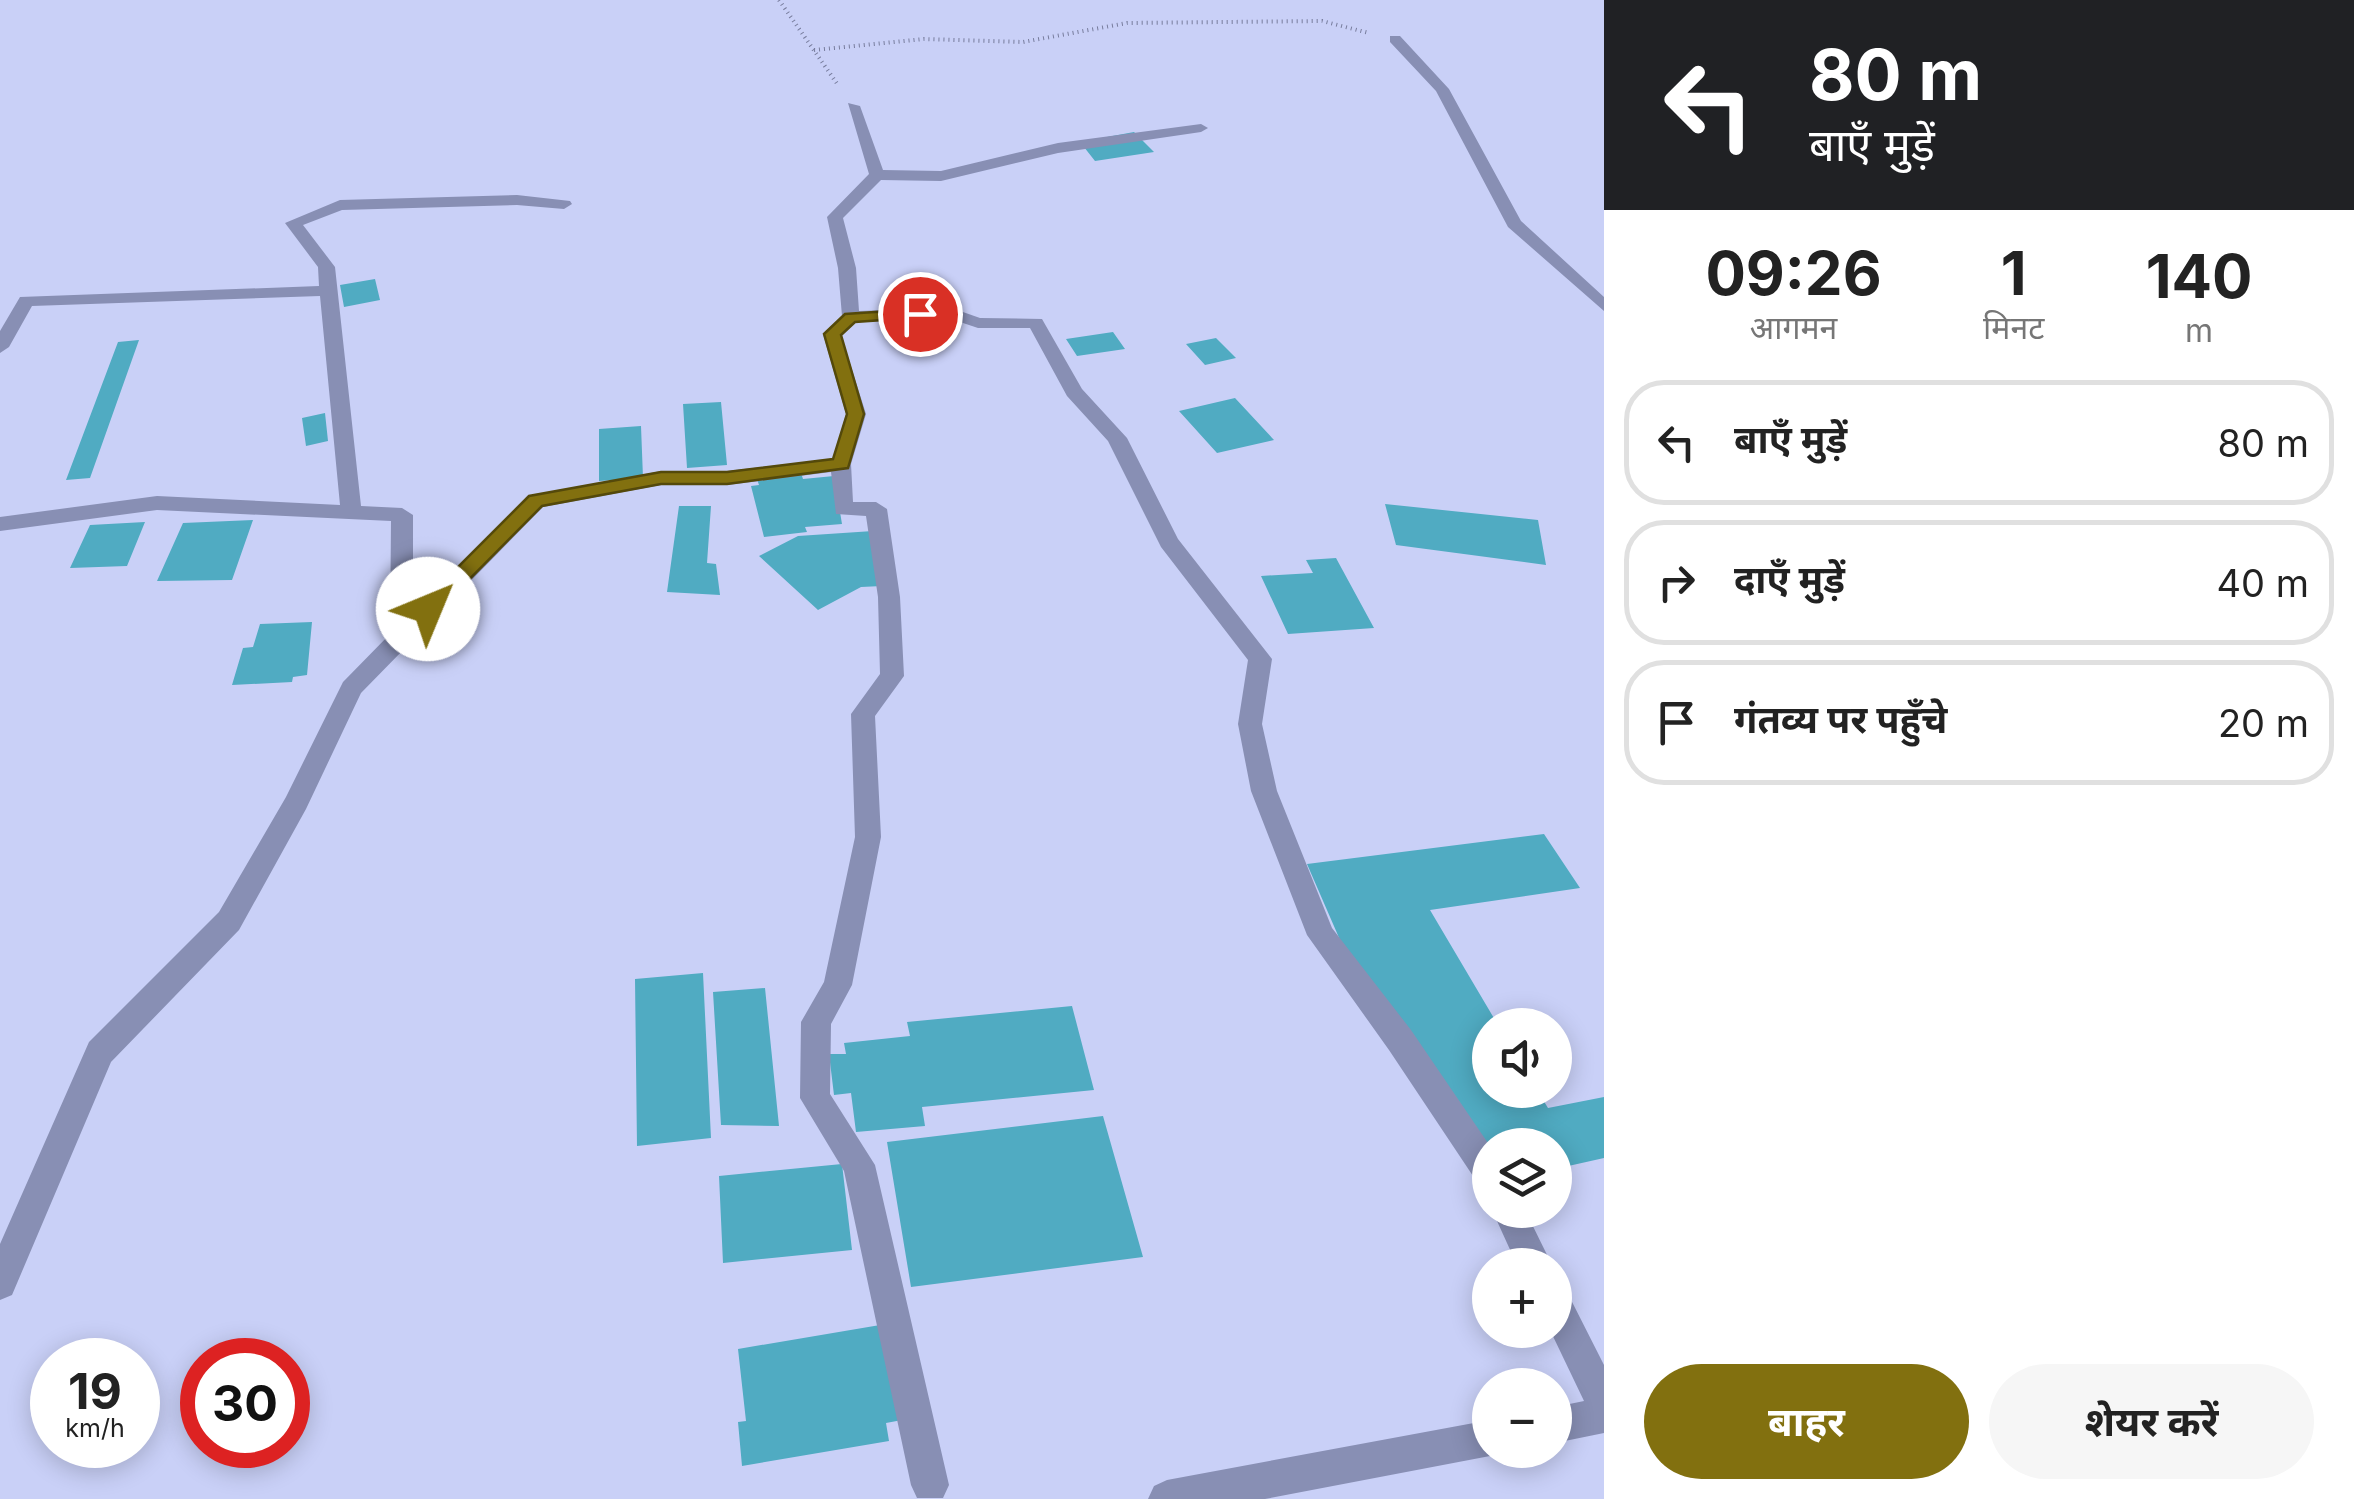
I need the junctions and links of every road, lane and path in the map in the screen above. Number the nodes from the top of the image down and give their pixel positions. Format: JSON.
{"nodes":[{"id":1,"x":779,"y":0,"type":"edge"},
{"id":2,"x":1394,"y":39,"type":"joint"},
{"id":3,"x":814,"y":50,"type":"junction"},
{"id":4,"x":853,"y":106,"type":"joint"},
{"id":5,"x":1201,"y":128,"type":"dead end"},
{"id":6,"x":877,"y":175,"type":"junction"},
{"id":7,"x":564,"y":204,"type":"dead end"},
{"id":8,"x":328,"y":290,"type":"junction"},
{"id":9,"x":1604,"y":306,"type":"edge"},
{"id":10,"x":851,"y":317,"type":"junction"},
{"id":11,"x":0,"y":348,"type":"edge"},
{"id":12,"x":841,"y":464,"type":"junction"},
{"id":13,"x":350,"y":512,"type":"junction"},
{"id":14,"x":0,"y":524,"type":"edge"},
{"id":15,"x":402,"y":636,"type":"junction"},
{"id":16,"x":1472,"y":1147,"type":"edge"},
{"id":17,"x":0,"y":1284,"type":"edge"},
{"id":18,"x":1572,"y":1338,"type":"edge"},
{"id":19,"x":1604,"y":1403,"type":"edge"},
{"id":20,"x":1604,"y":1415,"type":"edge"},
{"id":21,"x":1572,"y":1422,"type":"edge"},
{"id":22,"x":1472,"y":1441,"type":"edge"},
{"id":23,"x":930,"y":1485,"type":"dead end"},
{"id":24,"x":1167,"y":1499,"type":"edge"}],
"edges":[{"from":1,"to":3,"type":"path"},
{"from":2,"to":3,"type":"path"},
{"from":2,"to":9,"type":"street"},
{"from":3,"to":4,"type":"path"},
{"from":4,"to":6,"type":"street"},
{"from":5,"to":6,"type":"street"},
{"from":6,"to":10,"type":"street"},
{"from":7,"to":8,"type":"street"},
{"from":8,"to":11,"type":"street"},
{"from":8,"to":13,"type":"street"},
{"from":10,"to":12,"type":"street"},
{"from":10,"to":16,"type":"street"},
{"from":12,"to":15,"type":"street"},
{"from":12,"to":23,"type":"street"},
{"from":13,"to":14,"type":"street"},
{"from":13,"to":15,"type":"street"},
{"from":15,"to":17,"type":"street"},
{"from":18,"to":19,"type":"street"},
{"from":20,"to":21,"type":"street"},
{"from":22,"to":24,"type":"street"}]}
